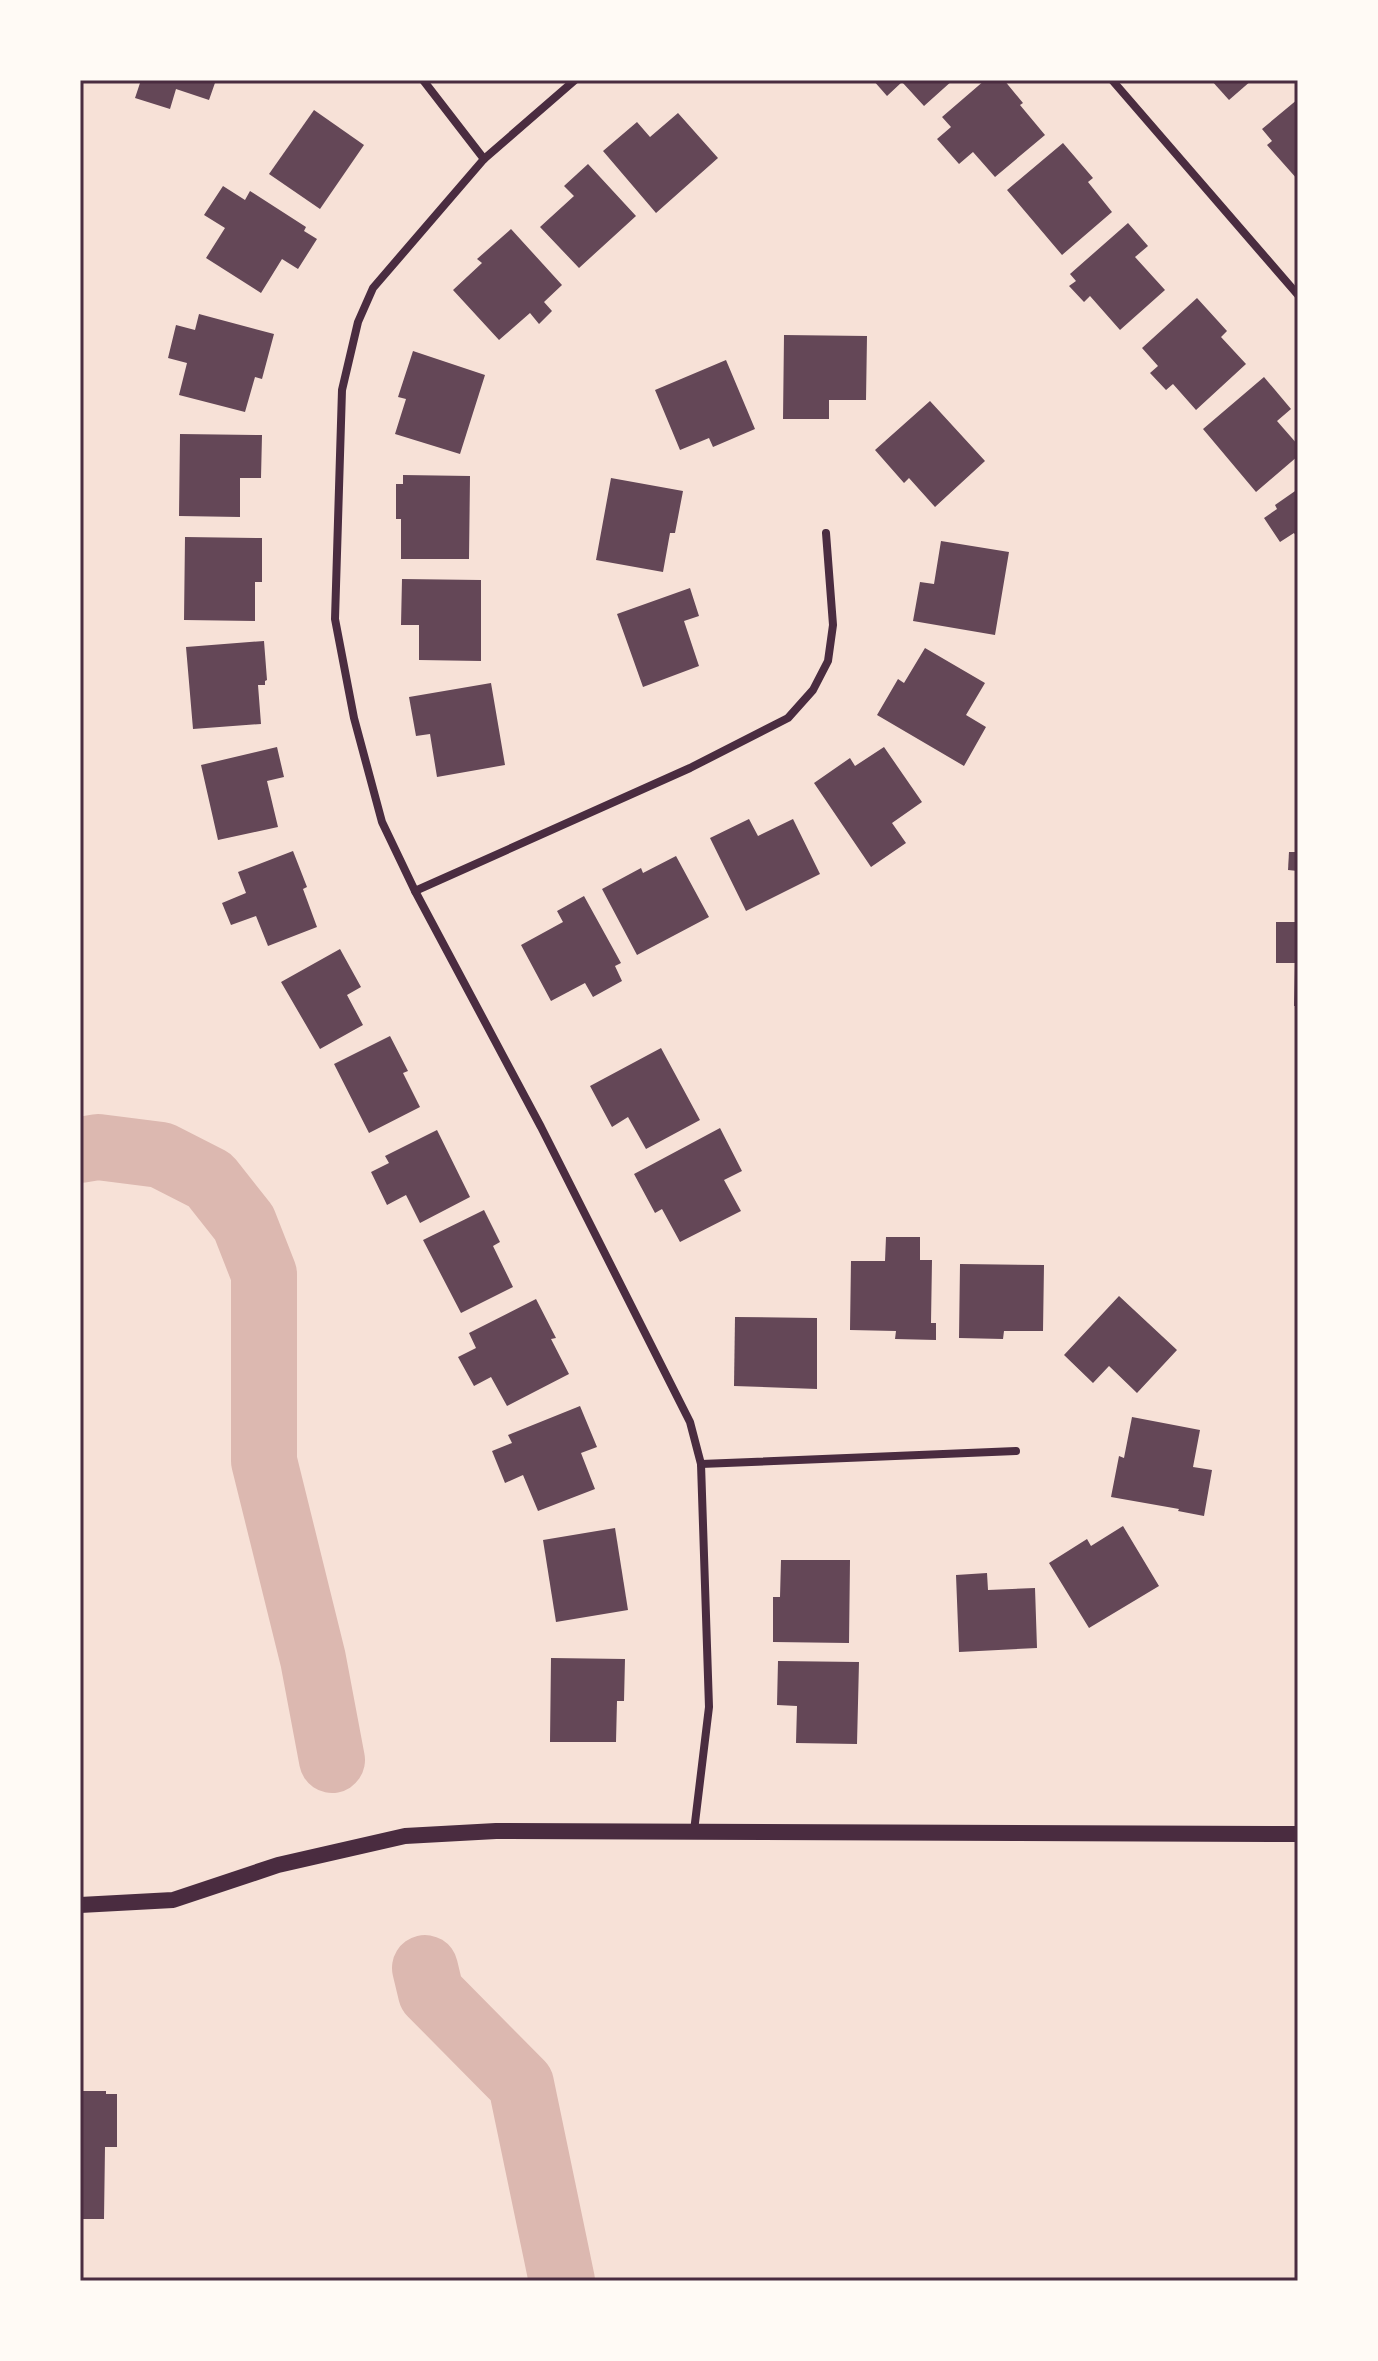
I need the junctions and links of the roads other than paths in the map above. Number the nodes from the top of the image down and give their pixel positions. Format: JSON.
{"nodes":[{"id":1,"x":423,"y":80,"type":"edge"},
{"id":2,"x":575,"y":80,"type":"edge"},
{"id":3,"x":1112,"y":80,"type":"edge"},
{"id":4,"x":484,"y":159,"type":"junction"},
{"id":5,"x":1298,"y":295,"type":"edge"},
{"id":6,"x":826,"y":533,"type":"dead end"},
{"id":7,"x":415,"y":891,"type":"junction"},
{"id":8,"x":1016,"y":1451,"type":"dead end"},
{"id":9,"x":701,"y":1464,"type":"junction"},
{"id":10,"x":694,"y":1831,"type":"junction"},
{"id":11,"x":1298,"y":1834,"type":"edge"},
{"id":12,"x":80,"y":1905,"type":"edge"}],
"edges":[{"from":1,"to":4,"type":"street"},
{"from":2,"to":4,"type":"street"},
{"from":3,"to":5,"type":"street"},
{"from":4,"to":7,"type":"street"},
{"from":6,"to":7,"type":"street"},
{"from":7,"to":9,"type":"street"},
{"from":8,"to":9,"type":"street"},
{"from":9,"to":10,"type":"street"},
{"from":10,"to":11,"type":"main road"},
{"from":10,"to":12,"type":"main road"}]}
